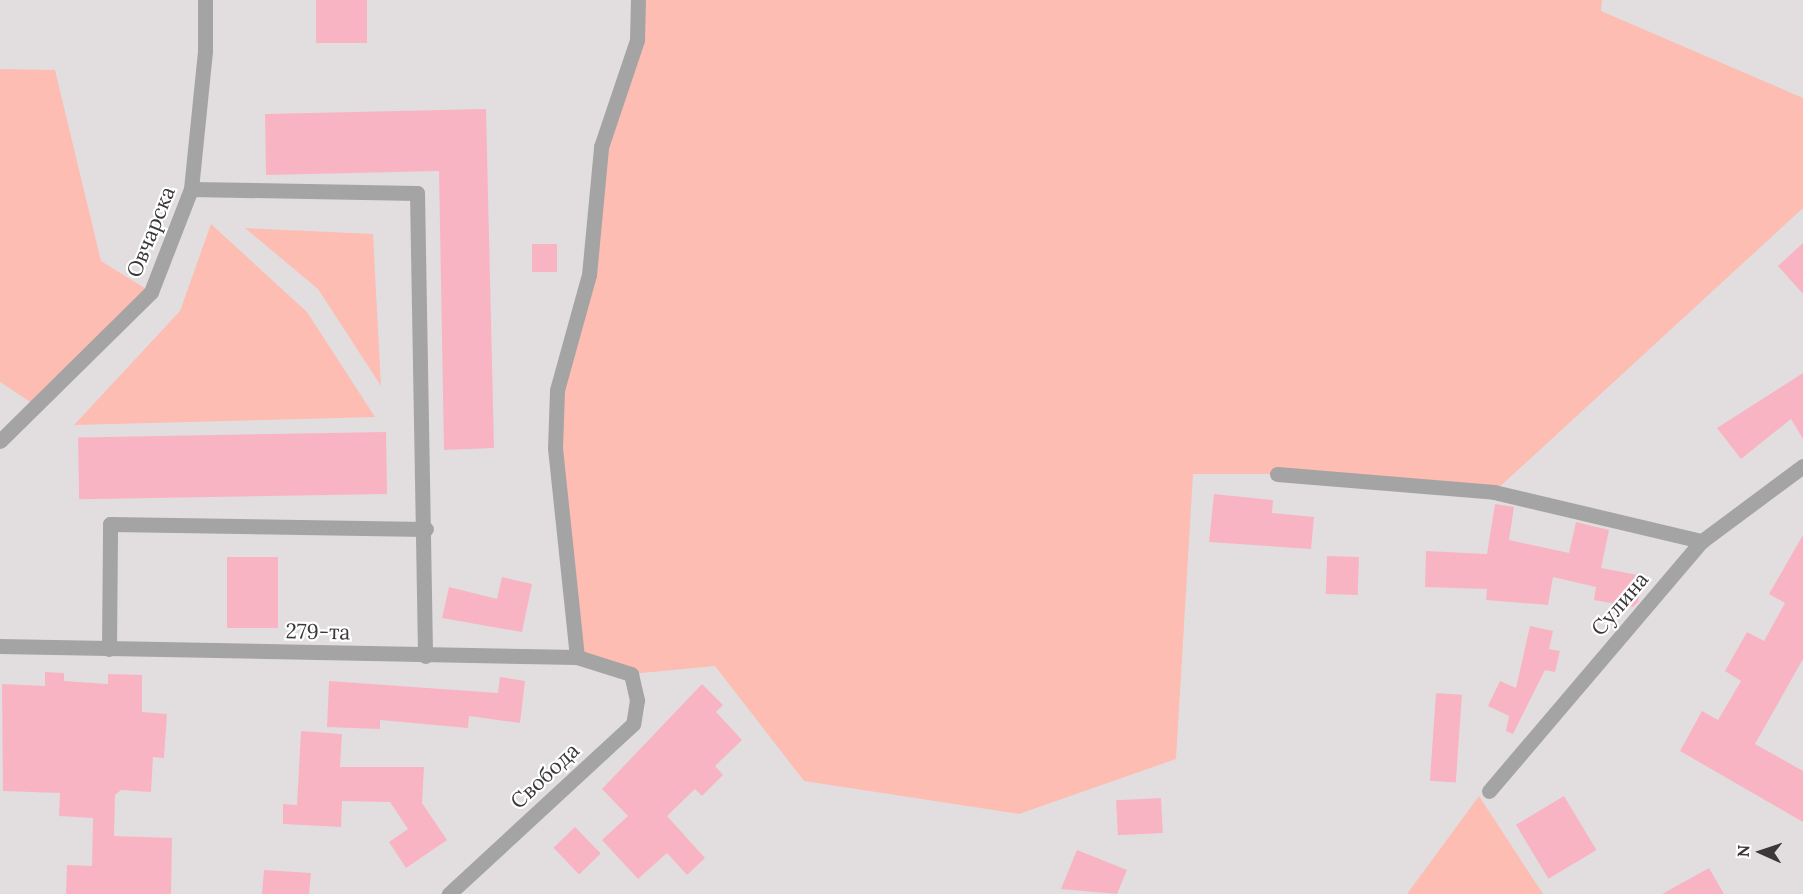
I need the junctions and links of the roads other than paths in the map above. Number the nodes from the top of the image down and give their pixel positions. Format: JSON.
{"nodes":[{"id":1,"x":205,"y":0,"type":"edge"},
{"id":2,"x":638,"y":0,"type":"edge"},
{"id":3,"x":191,"y":189,"type":"junction"},
{"id":4,"x":0,"y":441,"type":"edge"},
{"id":5,"x":1803,"y":465,"type":"edge"},
{"id":6,"x":1277,"y":474,"type":"dead end"},
{"id":7,"x":426,"y":528,"type":"junction"},
{"id":8,"x":1702,"y":541,"type":"junction"},
{"id":9,"x":0,"y":646,"type":"edge"},
{"id":10,"x":109,"y":649,"type":"junction"},
{"id":11,"x":424,"y":656,"type":"junction"},
{"id":12,"x":577,"y":657,"type":"junction"},
{"id":13,"x":631,"y":674,"type":"joint"},
{"id":14,"x":1489,"y":791,"type":"dead end"},
{"id":15,"x":449,"y":894,"type":"edge"}],
"edges":[{"from":1,"to":3,"type":"street","name":"Овчарска"},
{"from":2,"to":12,"type":"street"},
{"from":3,"to":4,"type":"street","name":"Овчарска"},
{"from":3,"to":7,"type":"street"},
{"from":5,"to":8,"type":"street","name":"Сулина"},
{"from":6,"to":8,"type":"street"},
{"from":7,"to":10,"type":"street"},
{"from":7,"to":11,"type":"street"},
{"from":8,"to":14,"type":"street","name":"Сулина"},
{"from":9,"to":10,"type":"street","name":"279-та"},
{"from":10,"to":11,"type":"street","name":"279-та"},
{"from":11,"to":12,"type":"street","name":"279-та"},
{"from":12,"to":13,"type":"street","name":"279-та"},
{"from":13,"to":15,"type":"street","name":"Свобода"}]}
